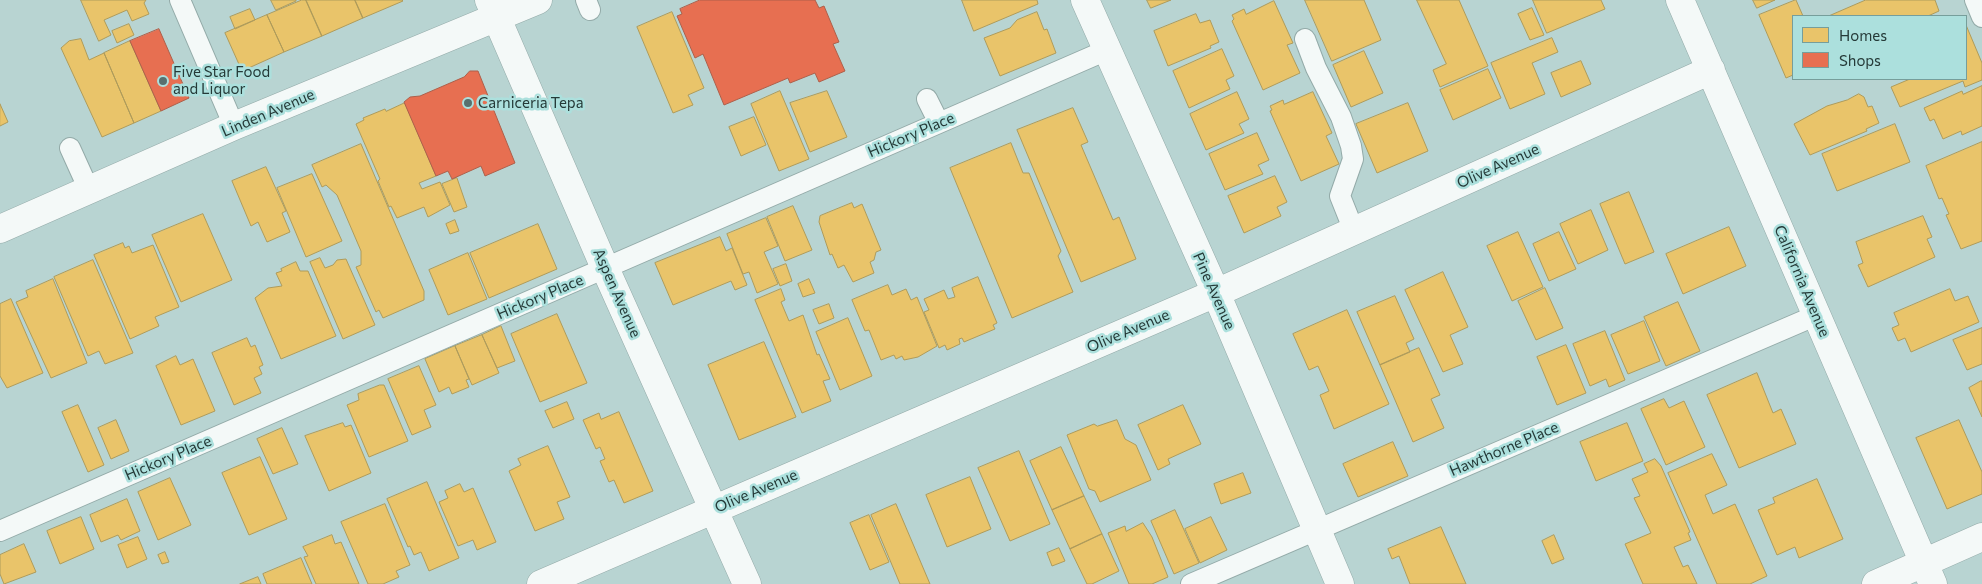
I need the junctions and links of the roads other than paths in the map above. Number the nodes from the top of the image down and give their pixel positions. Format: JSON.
{"nodes":[{"id":1,"x":180,"y":0,"type":"edge"},
{"id":2,"x":538,"y":0,"type":"edge"},
{"id":3,"x":1085,"y":0,"type":"edge"},
{"id":4,"x":1680,"y":0,"type":"edge"},
{"id":5,"x":1975,"y":0,"type":"edge"},
{"id":6,"x":493,"y":9,"type":"edge"},
{"id":7,"x":1982,"y":17,"type":"edge"},
{"id":8,"x":1305,"y":39,"type":"dead end"},
{"id":9,"x":1107,"y":50,"type":"junction"},
{"id":10,"x":1711,"y":70,"type":"junction"},
{"id":11,"x":927,"y":99,"type":"dead end"},
{"id":12,"x":939,"y":123,"type":"junction"},
{"id":13,"x":234,"y":126,"type":"junction"},
{"id":14,"x":70,"y":148,"type":"dead end"},
{"id":15,"x":89,"y":190,"type":"junction"},
{"id":16,"x":0,"y":229,"type":"edge"},
{"id":17,"x":1354,"y":231,"type":"junction"},
{"id":18,"x":606,"y":268,"type":"junction"},
{"id":19,"x":1216,"y":293,"type":"junction"},
{"id":20,"x":1817,"y":315,"type":"junction"},
{"id":21,"x":715,"y":509,"type":"junction"},
{"id":22,"x":1316,"y":530,"type":"junction"},
{"id":23,"x":0,"y":531,"type":"edge"},
{"id":24,"x":1982,"y":537,"type":"edge"},
{"id":25,"x":1929,"y":573,"type":"edge"},
{"id":26,"x":542,"y":584,"type":"edge"},
{"id":27,"x":747,"y":584,"type":"edge"},
{"id":28,"x":1191,"y":584,"type":"edge"},
{"id":29,"x":1340,"y":584,"type":"edge"},
{"id":30,"x":1876,"y":584,"type":"edge"}],
"edges":[{"from":1,"to":13,"type":"lane"},
{"from":2,"to":6,"type":"street","name":"Linden Avenue"},
{"from":3,"to":9,"type":"street","name":"Pine Avenue"},
{"from":4,"to":10,"type":"street","name":"California Avenue"},
{"from":5,"to":7,"type":"lane"},
{"from":6,"to":13,"type":"street","name":"Linden Avenue"},
{"from":6,"to":18,"type":"street","name":"Aspen Avenue"},
{"from":8,"to":17,"type":"lane"},
{"from":9,"to":12,"type":"lane","name":"Hickory Place"},
{"from":9,"to":19,"type":"street","name":"Pine Avenue"},
{"from":10,"to":17,"type":"street","name":"Olive Avenue"},
{"from":10,"to":20,"type":"street","name":"California Avenue"},
{"from":11,"to":12,"type":"lane"},
{"from":12,"to":18,"type":"lane","name":"Hickory Place"},
{"from":13,"to":15,"type":"street","name":"Linden Avenue"},
{"from":14,"to":15,"type":"lane"},
{"from":15,"to":16,"type":"street","name":"Linden Avenue"},
{"from":17,"to":19,"type":"street","name":"Olive Avenue"},
{"from":18,"to":21,"type":"street","name":"Aspen Avenue"},
{"from":18,"to":23,"type":"lane","name":"Hickory Place"},
{"from":19,"to":21,"type":"street","name":"Olive Avenue"},
{"from":19,"to":22,"type":"street","name":"Pine Avenue"},
{"from":20,"to":22,"type":"lane","name":"Hawthorne Place"},
{"from":20,"to":25,"type":"street","name":"California Avenue"},
{"from":21,"to":26,"type":"street","name":"Olive Avenue"},
{"from":21,"to":27,"type":"street","name":"Aspen Avenue"},
{"from":22,"to":28,"type":"lane","name":"Hawthorne Place"},
{"from":22,"to":29,"type":"street","name":"Pine Avenue"},
{"from":24,"to":25,"type":"street"},
{"from":25,"to":30,"type":"street"}]}
